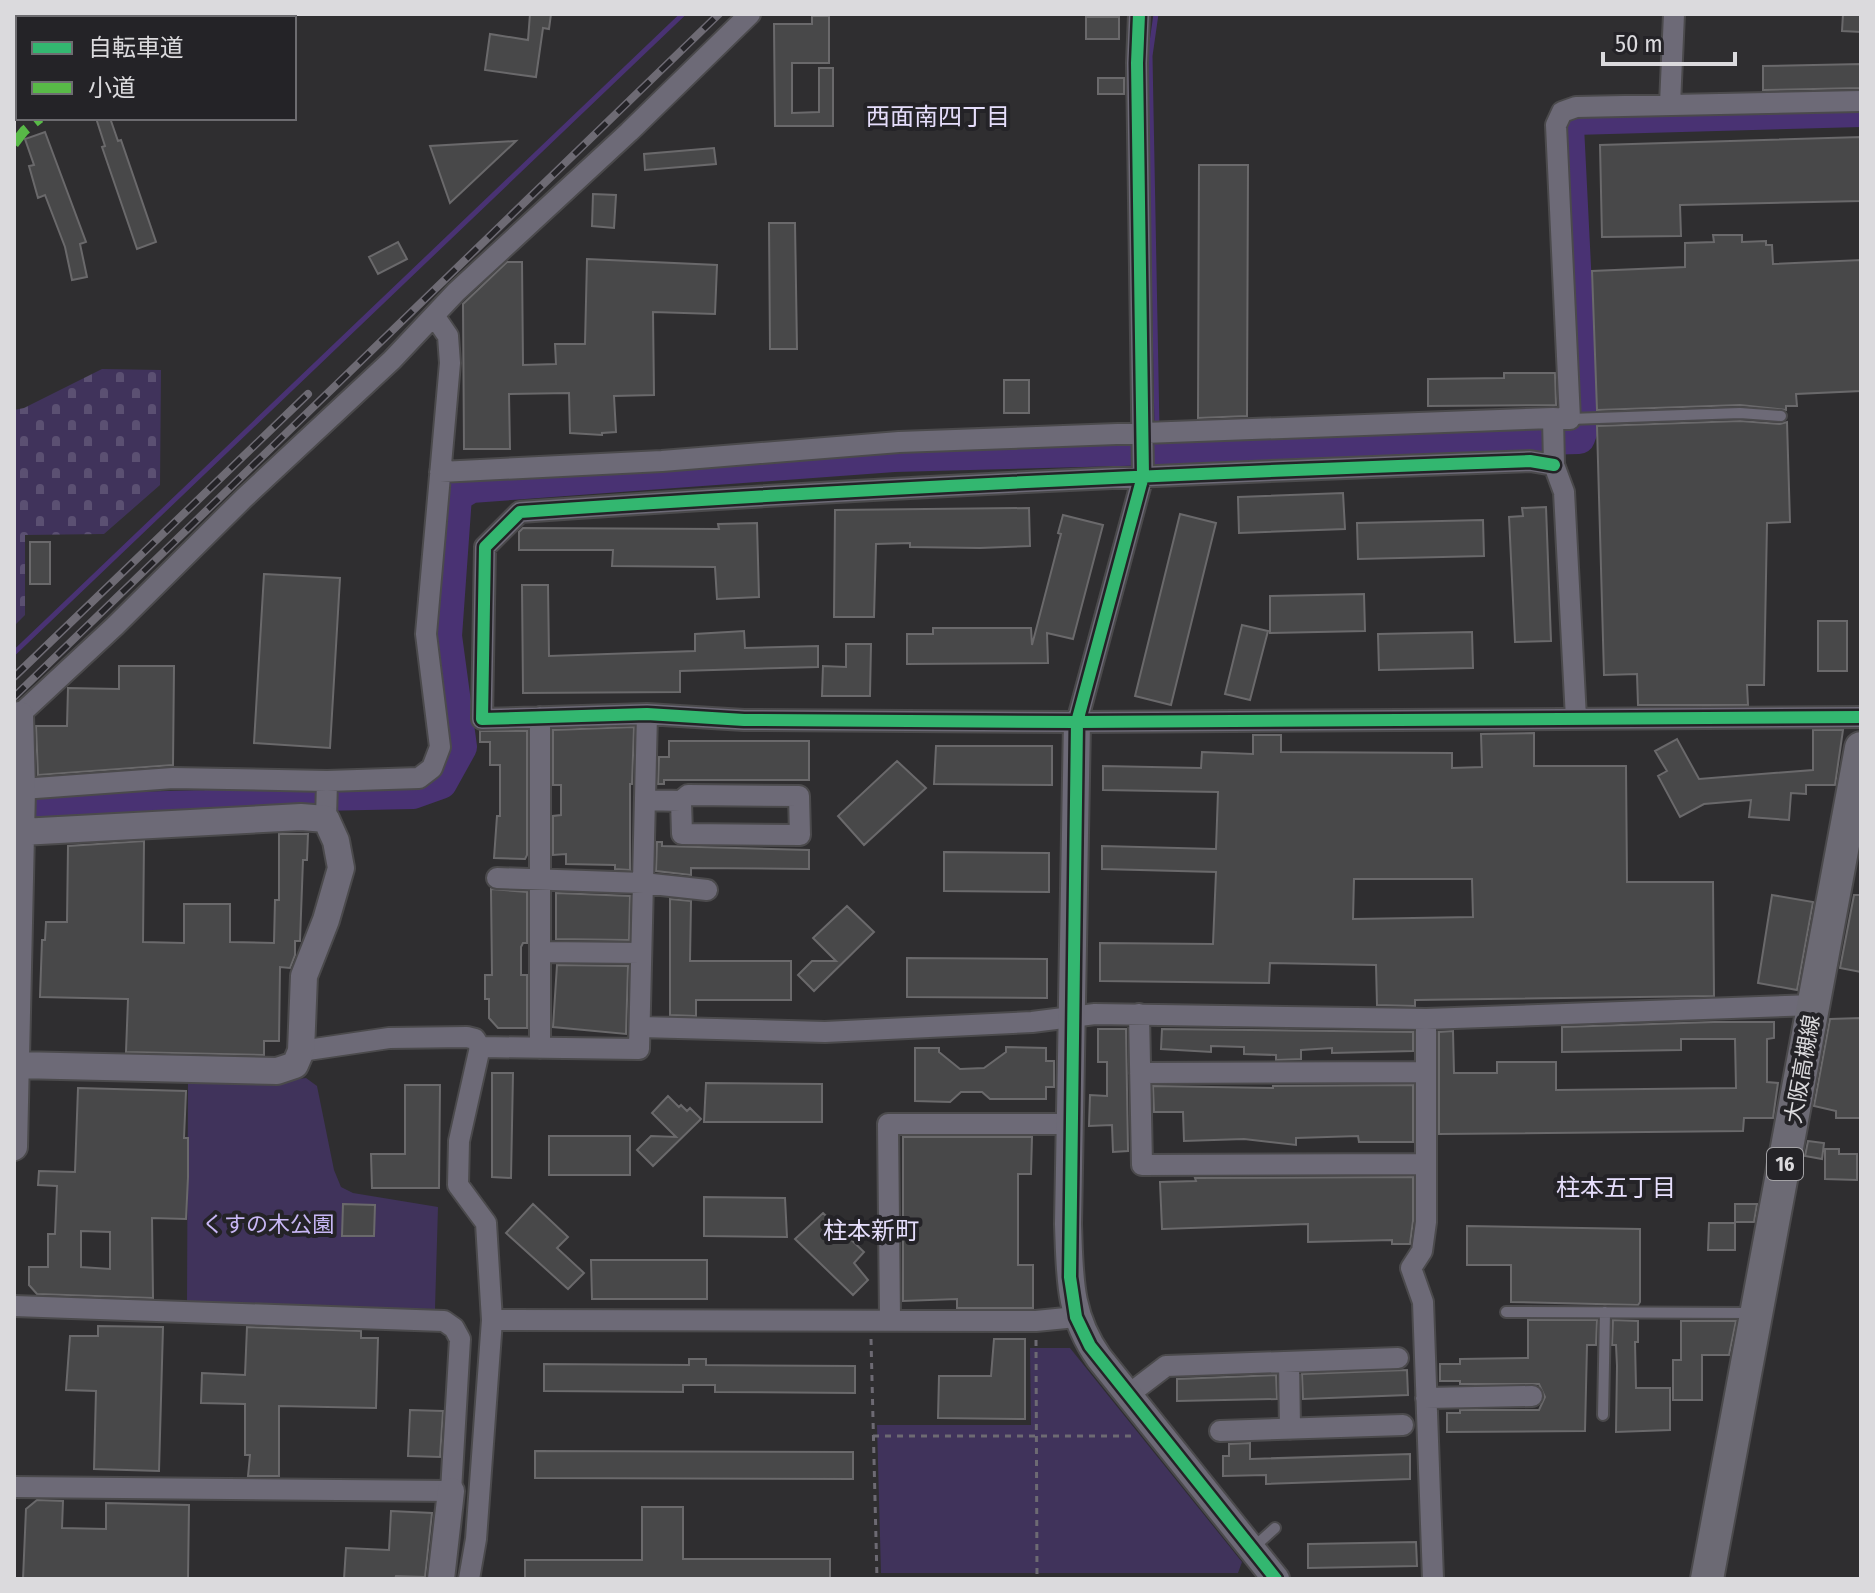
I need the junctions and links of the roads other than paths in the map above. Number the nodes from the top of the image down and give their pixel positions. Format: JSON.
{"nodes":[{"id":1,"x":750,"y":14,"type":"edge"},
{"id":2,"x":1139,"y":14,"type":"edge"},
{"id":3,"x":1674,"y":14,"type":"edge"},
{"id":4,"x":1861,"y":101,"type":"edge"},
{"id":5,"x":1670,"y":104,"type":"junction"},
{"id":6,"x":435,"y":317,"type":"junction"},
{"id":7,"x":1781,"y":416,"type":"dead end"},
{"id":8,"x":1561,"y":418,"type":"junction"},
{"id":9,"x":1144,"y":432,"type":"junction"},
{"id":10,"x":1554,"y":465,"type":"junction"},
{"id":11,"x":440,"y":472,"type":"junction"},
{"id":12,"x":1143,"y":476,"type":"junction"},
{"id":13,"x":647,"y":714,"type":"junction"},
{"id":14,"x":17,"y":717,"type":"edge"},
{"id":15,"x":540,"y":717,"type":"junction"},
{"id":16,"x":1861,"y":717,"type":"edge"},
{"id":17,"x":1576,"y":718,"type":"junction"},
{"id":18,"x":1077,"y":722,"type":"junction"},
{"id":19,"x":1860,"y":762,"type":"edge"},
{"id":20,"x":327,"y":781,"type":"junction"},
{"id":21,"x":22,"y":789,"type":"junction"},
{"id":22,"x":645,"y":800,"type":"junction"},
{"id":23,"x":681,"y":801,"type":"junction"},
{"id":24,"x":326,"y":819,"type":"junction"},
{"id":25,"x":17,"y":832,"type":"edge"},
{"id":26,"x":497,"y":878,"type":"dead end"},
{"id":27,"x":542,"y":878,"type":"junction"},
{"id":28,"x":643,"y":883,"type":"junction"},
{"id":29,"x":707,"y":890,"type":"dead end"},
{"id":30,"x":540,"y":952,"type":"junction"},
{"id":31,"x":641,"y":953,"type":"junction"},
{"id":32,"x":1814,"y":1005,"type":"junction"},
{"id":33,"x":1139,"y":1014,"type":"junction"},
{"id":34,"x":1073,"y":1018,"type":"junction"},
{"id":35,"x":1426,"y":1019,"type":"junction"},
{"id":36,"x":640,"y":1027,"type":"junction"},
{"id":37,"x":480,"y":1047,"type":"junction"},
{"id":38,"x":540,"y":1048,"type":"junction"},
{"id":39,"x":301,"y":1051,"type":"junction"},
{"id":40,"x":17,"y":1065,"type":"junction"},
{"id":41,"x":1426,"y":1072,"type":"junction"},
{"id":42,"x":1140,"y":1073,"type":"junction"},
{"id":43,"x":1070,"y":1124,"type":"junction"},
{"id":44,"x":14,"y":1147,"type":"edge"},
{"id":45,"x":1424,"y":1164,"type":"junction"},
{"id":46,"x":14,"y":1306,"type":"edge"},
{"id":47,"x":1506,"y":1312,"type":"dead end"},
{"id":48,"x":1605,"y":1312,"type":"junction"},
{"id":49,"x":1758,"y":1313,"type":"junction"},
{"id":50,"x":1076,"y":1317,"type":"junction"},
{"id":51,"x":881,"y":1319,"type":"junction"},
{"id":52,"x":492,"y":1320,"type":"junction"},
{"id":53,"x":1398,"y":1358,"type":"dead end"},
{"id":54,"x":1289,"y":1362,"type":"junction"},
{"id":55,"x":1128,"y":1395,"type":"junction"},
{"id":56,"x":1532,"y":1396,"type":"dead end"},
{"id":57,"x":1426,"y":1398,"type":"junction"},
{"id":58,"x":1603,"y":1415,"type":"dead end"},
{"id":59,"x":1403,"y":1425,"type":"dead end"},
{"id":60,"x":1290,"y":1429,"type":"junction"},
{"id":61,"x":1220,"y":1431,"type":"dead end"},
{"id":62,"x":14,"y":1487,"type":"edge"},
{"id":63,"x":451,"y":1491,"type":"junction"},
{"id":64,"x":1275,"y":1528,"type":"dead end"},
{"id":65,"x":1252,"y":1549,"type":"junction"},
{"id":66,"x":441,"y":1579,"type":"edge"},
{"id":67,"x":469,"y":1579,"type":"edge"},
{"id":68,"x":1275,"y":1579,"type":"edge"},
{"id":69,"x":1433,"y":1579,"type":"edge"},
{"id":70,"x":1707,"y":1579,"type":"edge"}],
"edges":[{"from":1,"to":6,"type":"street"},
{"from":2,"to":9,"type":"street"},
{"from":3,"to":5,"type":"street"},
{"from":4,"to":5,"type":"street"},
{"from":5,"to":8,"type":"street"},
{"from":6,"to":11,"type":"street"},
{"from":6,"to":14,"type":"street"},
{"from":7,"to":8,"type":"lane"},
{"from":8,"to":9,"type":"street"},
{"from":8,"to":10,"type":"street"},
{"from":9,"to":11,"type":"street"},
{"from":9,"to":12,"type":"street"},
{"from":10,"to":12,"type":"street"},
{"from":10,"to":17,"type":"street"},
{"from":11,"to":20,"type":"street"},
{"from":12,"to":15,"type":"street"},
{"from":12,"to":18,"type":"street"},
{"from":13,"to":15,"type":"street"},
{"from":13,"to":18,"type":"street"},
{"from":13,"to":22,"type":"street"},
{"from":14,"to":21,"type":"street"},
{"from":15,"to":27,"type":"street"},
{"from":16,"to":17,"type":"street"},
{"from":17,"to":18,"type":"street"},
{"from":18,"to":34,"type":"street"},
{"from":19,"to":32,"type":"main road","name":"大阪高槻線","number":"16"},
{"from":20,"to":21,"type":"street"},
{"from":20,"to":24,"type":"street"},
{"from":21,"to":25,"type":"street"},
{"from":22,"to":23,"type":"street"},
{"from":22,"to":28,"type":"street"},
{"from":23,"to":23,"type":"street"},
{"from":24,"to":25,"type":"street"},
{"from":24,"to":39,"type":"street"},
{"from":25,"to":40,"type":"street"},
{"from":26,"to":27,"type":"street"},
{"from":27,"to":28,"type":"street"},
{"from":27,"to":30,"type":"street"},
{"from":28,"to":29,"type":"street"},
{"from":28,"to":31,"type":"street"},
{"from":30,"to":31,"type":"street"},
{"from":30,"to":38,"type":"street"},
{"from":31,"to":36,"type":"street"},
{"from":32,"to":35,"type":"street"},
{"from":32,"to":49,"type":"main road","name":"大阪高槻線","number":"16"},
{"from":33,"to":34,"type":"street"},
{"from":33,"to":35,"type":"street"},
{"from":33,"to":42,"type":"street"},
{"from":34,"to":36,"type":"street"},
{"from":34,"to":43,"type":"street"},
{"from":35,"to":41,"type":"street"},
{"from":36,"to":38,"type":"street"},
{"from":37,"to":38,"type":"street"},
{"from":37,"to":39,"type":"street"},
{"from":37,"to":52,"type":"street"},
{"from":39,"to":40,"type":"street"},
{"from":40,"to":44,"type":"street"},
{"from":41,"to":42,"type":"street"},
{"from":41,"to":45,"type":"street"},
{"from":42,"to":45,"type":"street"},
{"from":43,"to":50,"type":"street"},
{"from":43,"to":51,"type":"street"},
{"from":45,"to":57,"type":"street"},
{"from":46,"to":63,"type":"street"},
{"from":47,"to":48,"type":"lane"},
{"from":48,"to":49,"type":"lane"},
{"from":48,"to":58,"type":"lane"},
{"from":49,"to":70,"type":"main road","name":"大阪高槻線","number":"16"},
{"from":50,"to":51,"type":"street"},
{"from":50,"to":55,"type":"street"},
{"from":51,"to":52,"type":"street"},
{"from":52,"to":67,"type":"street"},
{"from":53,"to":54,"type":"street"},
{"from":54,"to":55,"type":"street"},
{"from":54,"to":60,"type":"street"},
{"from":55,"to":65,"type":"street"},
{"from":56,"to":57,"type":"street"},
{"from":57,"to":69,"type":"street"},
{"from":59,"to":60,"type":"street"},
{"from":60,"to":61,"type":"street"},
{"from":62,"to":63,"type":"street"},
{"from":63,"to":66,"type":"street"},
{"from":64,"to":65,"type":"lane"},
{"from":65,"to":68,"type":"street"}]}
